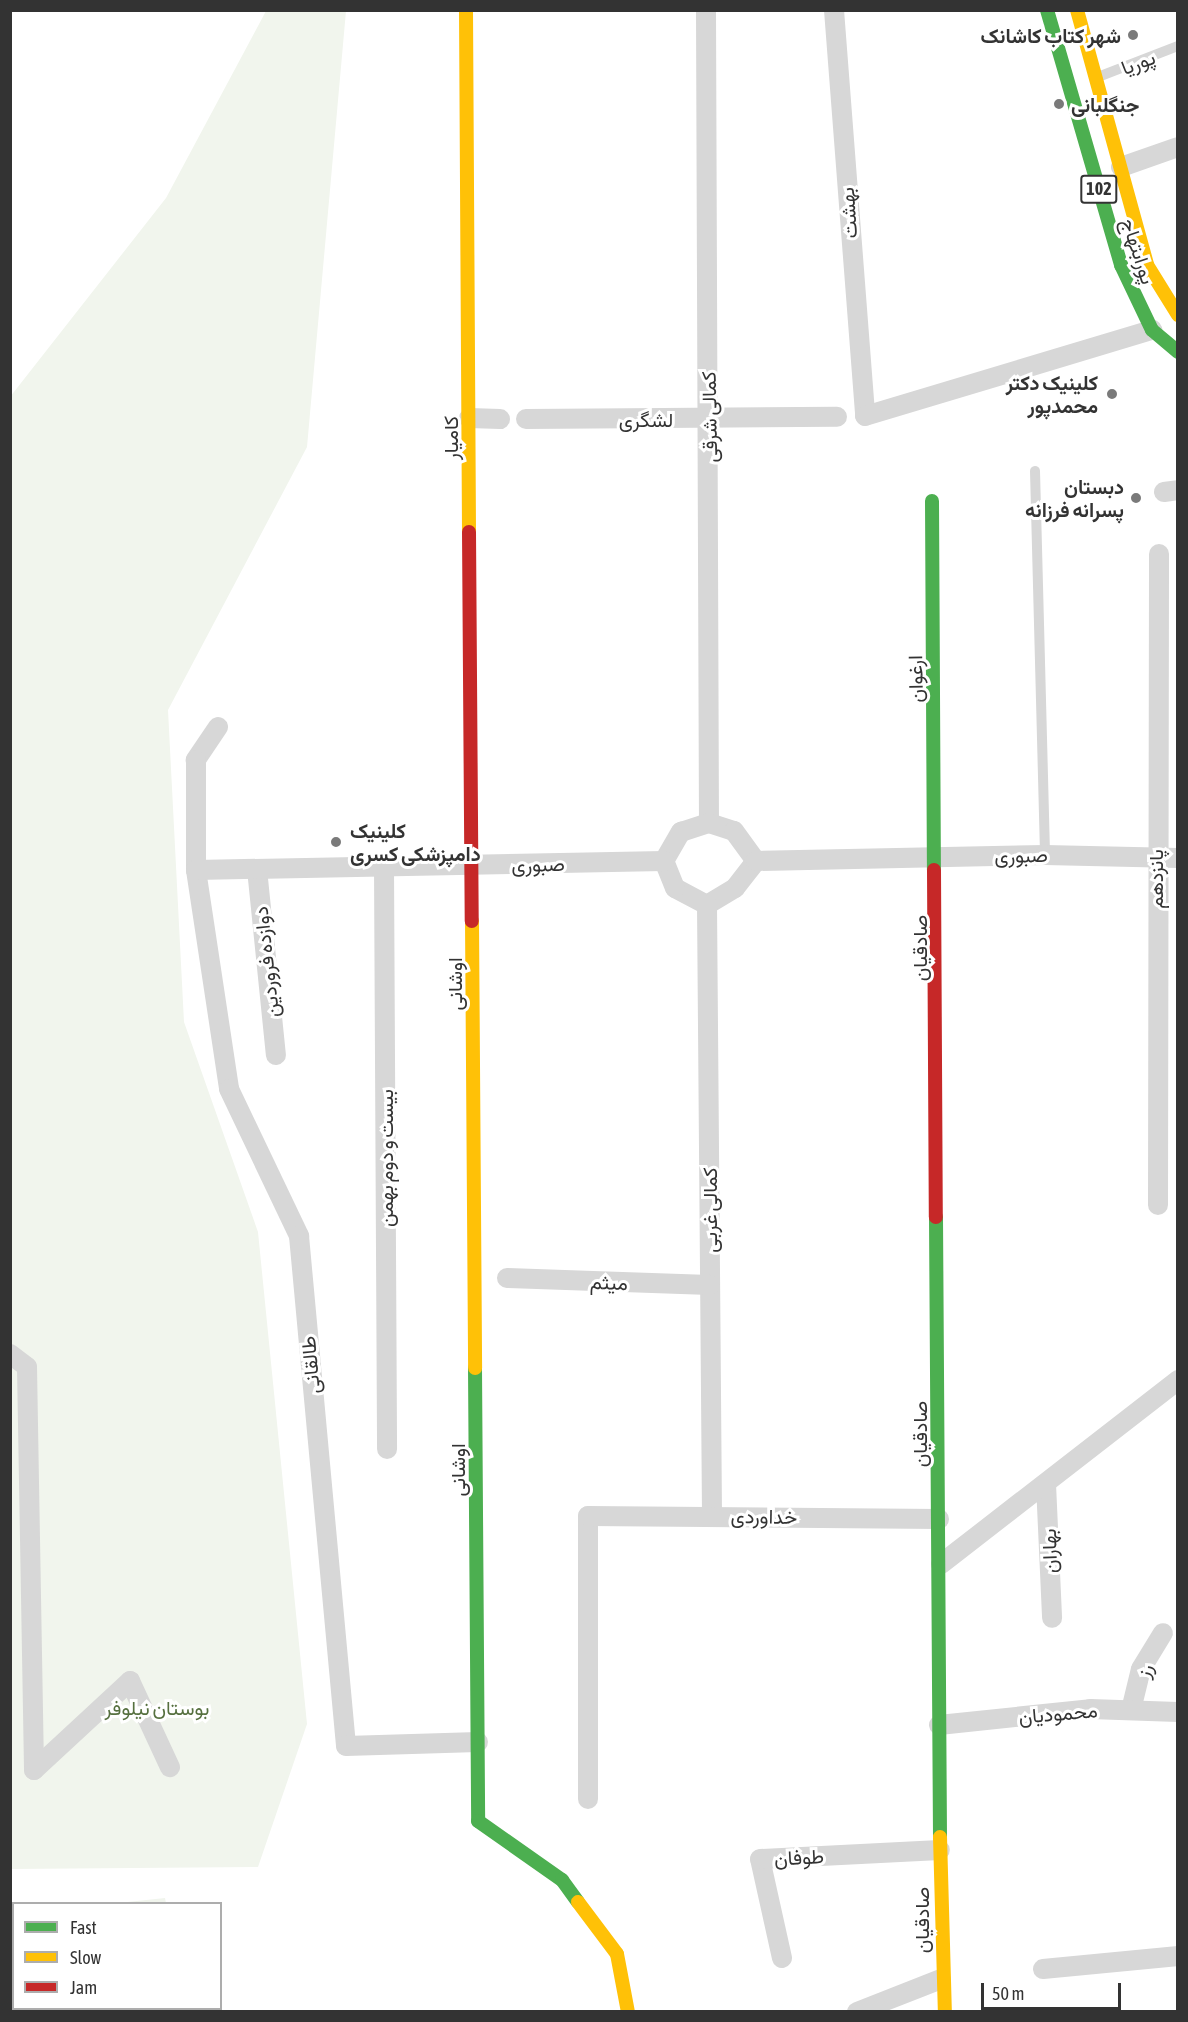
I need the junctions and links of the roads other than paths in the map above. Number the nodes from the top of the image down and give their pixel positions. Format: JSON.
{"nodes":[{"id":1,"x":466,"y":10,"type":"edge"},
{"id":2,"x":706,"y":10,"type":"edge"},
{"id":3,"x":834,"y":10,"type":"edge"},
{"id":4,"x":1047,"y":10,"type":"edge"},
{"id":5,"x":1077,"y":10,"type":"edge"},
{"id":6,"x":1178,"y":46,"type":"edge"},
{"id":7,"x":1098,"y":77,"type":"junction"},
{"id":8,"x":1069,"y":86,"type":"junction"},
{"id":9,"x":1178,"y":147,"type":"edge"},
{"id":10,"x":1120,"y":167,"type":"junction"},
{"id":11,"x":1178,"y":315,"type":"edge"},
{"id":12,"x":1152,"y":330,"type":"junction"},
{"id":13,"x":1178,"y":352,"type":"edge"},
{"id":14,"x":837,"y":417,"type":"dead end"},
{"id":15,"x":469,"y":418,"type":"junction"},
{"id":16,"x":500,"y":418,"type":"dead end"},
{"id":17,"x":526,"y":419,"type":"dead end"},
{"id":18,"x":710,"y":420,"type":"junction"},
{"id":19,"x":1035,"y":471,"type":"dead end"},
{"id":20,"x":932,"y":501,"type":"dead end"},
{"id":21,"x":1159,"y":554,"type":"dead end"},
{"id":22,"x":218,"y":727,"type":"dead end"},
{"id":23,"x":709,"y":823,"type":"junction"},
{"id":24,"x":1045,"y":855,"type":"junction"},
{"id":25,"x":938,"y":857,"type":"junction"},
{"id":26,"x":1155,"y":857,"type":"junction"},
{"id":27,"x":1178,"y":858,"type":"edge"},
{"id":28,"x":664,"y":861,"type":"junction"},
{"id":29,"x":756,"y":861,"type":"junction"},
{"id":30,"x":473,"y":865,"type":"junction"},
{"id":31,"x":384,"y":867,"type":"junction"},
{"id":32,"x":257,"y":869,"type":"junction"},
{"id":33,"x":196,"y":870,"type":"junction"},
{"id":34,"x":707,"y":905,"type":"junction"},
{"id":35,"x":276,"y":1054,"type":"dead end"},
{"id":36,"x":1158,"y":1204,"type":"dead end"},
{"id":37,"x":507,"y":1278,"type":"dead end"},
{"id":38,"x":710,"y":1285,"type":"junction"},
{"id":39,"x":10,"y":1354,"type":"edge"},
{"id":40,"x":1178,"y":1380,"type":"edge"},
{"id":41,"x":387,"y":1449,"type":"dead end"},
{"id":42,"x":1046,"y":1484,"type":"junction"},
{"id":43,"x":711,"y":1516,"type":"junction"},
{"id":44,"x":939,"y":1519,"type":"junction"},
{"id":45,"x":941,"y":1564,"type":"junction"},
{"id":46,"x":1052,"y":1618,"type":"dead end"},
{"id":47,"x":1163,"y":1633,"type":"dead end"},
{"id":48,"x":1131,"y":1710,"type":"junction"},
{"id":49,"x":1178,"y":1712,"type":"edge"},
{"id":50,"x":939,"y":1725,"type":"junction"},
{"id":51,"x":478,"y":1742,"type":"junction"},
{"id":52,"x":170,"y":1767,"type":"dead end"},
{"id":53,"x":588,"y":1800,"type":"dead end"},
{"id":54,"x":940,"y":1850,"type":"junction"},
{"id":55,"x":1178,"y":1956,"type":"edge"},
{"id":56,"x":782,"y":1958,"type":"dead end"},
{"id":57,"x":1043,"y":1969,"type":"dead end"},
{"id":58,"x":940,"y":1979,"type":"junction"},
{"id":59,"x":628,"y":2012,"type":"edge"},
{"id":60,"x":857,"y":2012,"type":"edge"},
{"id":61,"x":945,"y":2012,"type":"edge"}],
"edges":[{"from":1,"to":15,"type":"street","name":"کامیار"},
{"from":2,"to":18,"type":"street","name":"کمالی شرقی"},
{"from":3,"to":12,"type":"street","name":"بهشت"},
{"from":4,"to":8,"type":"street","name":"پورابتهاج","number":"102"},
{"from":5,"to":7,"type":"street","name":"پورابتهاج","number":"102"},
{"from":6,"to":7,"type":"lane","name":"پوریا"},
{"from":7,"to":8,"type":"street"},
{"from":7,"to":10,"type":"street","name":"پورابتهاج","number":"102"},
{"from":8,"to":12,"type":"street","name":"پورابتهاج","number":"102"},
{"from":9,"to":10,"type":"street"},
{"from":10,"to":11,"type":"street","name":"پورابتهاج","number":"102"},
{"from":12,"to":13,"type":"street","name":"پورابتهاج","number":"102"},
{"from":14,"to":18,"type":"street","name":"لشگری"},
{"from":15,"to":16,"type":"street"},
{"from":15,"to":30,"type":"street","name":"کامیار"},
{"from":17,"to":18,"type":"street","name":"لشگری"},
{"from":18,"to":23,"type":"street","name":"کمالی شرقی"},
{"from":19,"to":24,"type":"lane"},
{"from":20,"to":25,"type":"street","name":"ارغوان"},
{"from":21,"to":26,"type":"street","name":"پانزدهم"},
{"from":22,"to":33,"type":"street"},
{"from":23,"to":28,"type":"street"},
{"from":23,"to":29,"type":"street"},
{"from":24,"to":25,"type":"street","name":"صبوری"},
{"from":24,"to":26,"type":"street","name":"صبوری"},
{"from":25,"to":29,"type":"street","name":"صبوری"},
{"from":25,"to":44,"type":"street","name":"صادقیان"},
{"from":26,"to":27,"type":"street","name":"صبوری"},
{"from":26,"to":36,"type":"street","name":"پانزدهم"},
{"from":28,"to":30,"type":"street","name":"صبوری"},
{"from":28,"to":34,"type":"street"},
{"from":29,"to":34,"type":"street"},
{"from":30,"to":31,"type":"street","name":"صبوری"},
{"from":30,"to":51,"type":"street","name":"اوشانی"},
{"from":31,"to":32,"type":"street","name":"صبوری"},
{"from":31,"to":41,"type":"street","name":"بیست و دوم بهمن"},
{"from":32,"to":33,"type":"street","name":"صبوری"},
{"from":32,"to":35,"type":"street","name":"دوازده فروردین"},
{"from":33,"to":51,"type":"street","name":"طالقانی"},
{"from":34,"to":38,"type":"street","name":"کمالی غربی"},
{"from":37,"to":38,"type":"street","name":"میثم"},
{"from":38,"to":43,"type":"street","name":"کمالی غربی"},
{"from":39,"to":52,"type":"street"},
{"from":40,"to":42,"type":"street"},
{"from":42,"to":45,"type":"street"},
{"from":42,"to":46,"type":"street","name":"بهاران"},
{"from":43,"to":44,"type":"street","name":"خداوردی"},
{"from":43,"to":53,"type":"street","name":"خداوردی"},
{"from":44,"to":45,"type":"street","name":"صادقیان"},
{"from":45,"to":50,"type":"street","name":"صادقیان"},
{"from":47,"to":48,"type":"street","name":"رز"},
{"from":48,"to":49,"type":"street","name":"محمودیان"},
{"from":48,"to":50,"type":"street","name":"محمودیان"},
{"from":50,"to":54,"type":"street","name":"صادقیان"},
{"from":51,"to":59,"type":"street","name":"اوشانی"},
{"from":54,"to":56,"type":"street","name":"طوفان"},
{"from":54,"to":58,"type":"street","name":"صادقیان"},
{"from":55,"to":57,"type":"street"},
{"from":58,"to":60,"type":"street"},
{"from":58,"to":61,"type":"street","name":"صادقیان"}]}
